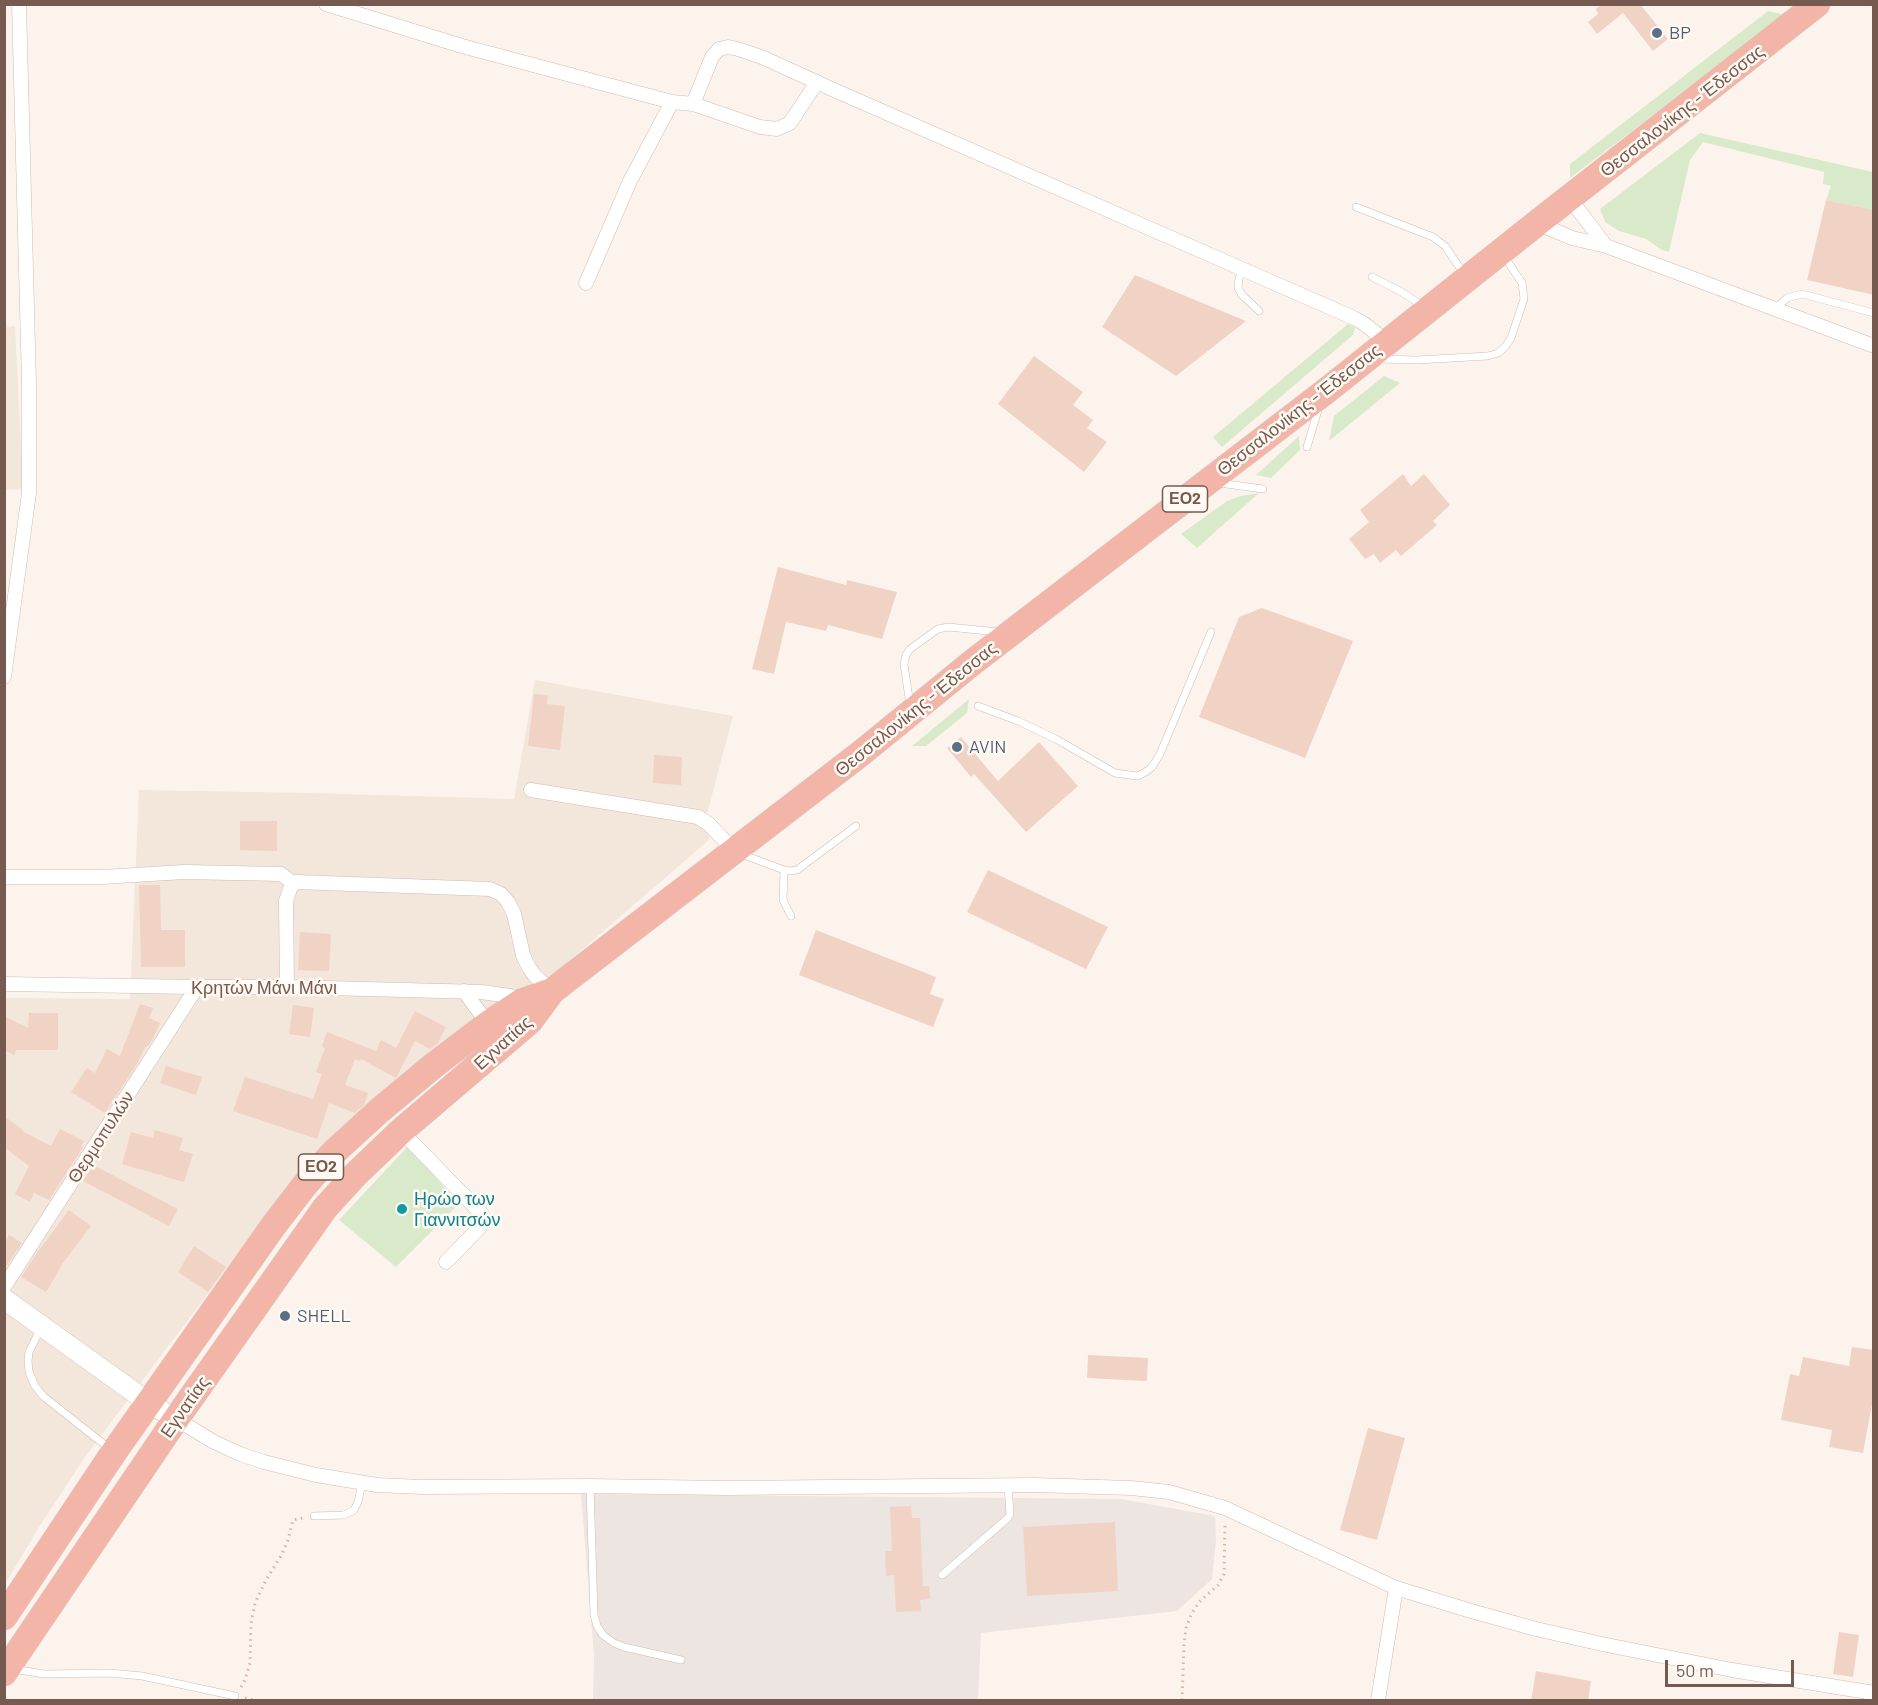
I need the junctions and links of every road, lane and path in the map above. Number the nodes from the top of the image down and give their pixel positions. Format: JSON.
{"nodes":[{"id":1,"x":19,"y":4,"type":"edge"},
{"id":2,"x":326,"y":4,"type":"edge"},
{"id":3,"x":1818,"y":4,"type":"edge"},
{"id":4,"x":817,"y":82,"type":"junction"},
{"id":5,"x":672,"y":102,"type":"junction"},
{"id":6,"x":693,"y":104,"type":"junction"},
{"id":7,"x":1570,"y":199,"type":"junction"},
{"id":8,"x":1356,"y":207,"type":"dead end"},
{"id":9,"x":1537,"y":223,"type":"junction"},
{"id":10,"x":1606,"y":246,"type":"junction"},
{"id":11,"x":1501,"y":251,"type":"junction"},
{"id":12,"x":1244,"y":271,"type":"junction"},
{"id":13,"x":1372,"y":277,"type":"dead end"},
{"id":14,"x":1467,"y":278,"type":"junction"},
{"id":15,"x":586,"y":283,"type":"dead end"},
{"id":16,"x":1428,"y":309,"type":"junction"},
{"id":17,"x":1774,"y":310,"type":"junction"},
{"id":18,"x":1259,"y":311,"type":"dead end"},
{"id":19,"x":1874,"y":313,"type":"edge"},
{"id":20,"x":1387,"y":342,"type":"junction"},
{"id":21,"x":1874,"y":345,"type":"edge"},
{"id":22,"x":1365,"y":359,"type":"junction"},
{"id":23,"x":1326,"y":390,"type":"junction"},
{"id":24,"x":1307,"y":447,"type":"dead end"},
{"id":25,"x":1207,"y":482,"type":"junction"},
{"id":26,"x":1263,"y":489,"type":"dead end"},
{"id":27,"x":1211,"y":632,"type":"dead end"},
{"id":28,"x":1010,"y":634,"type":"junction"},
{"id":29,"x":4,"y":677,"type":"edge"},
{"id":30,"x":978,"y":706,"type":"dead end"},
{"id":31,"x":911,"y":713,"type":"junction"},
{"id":32,"x":531,"y":790,"type":"dead end"},
{"id":33,"x":856,"y":826,"type":"dead end"},
{"id":34,"x":734,"y":851,"type":"junction"},
{"id":35,"x":784,"y":870,"type":"junction"},
{"id":36,"x":4,"y":877,"type":"edge"},
{"id":37,"x":294,"y":884,"type":"junction"},
{"id":38,"x":791,"y":916,"type":"dead end"},
{"id":39,"x":4,"y":984,"type":"edge"},
{"id":40,"x":197,"y":987,"type":"junction"},
{"id":41,"x":287,"y":987,"type":"junction"},
{"id":42,"x":465,"y":991,"type":"junction"},
{"id":43,"x":552,"y":991,"type":"junction"},
{"id":44,"x":521,"y":1002,"type":"junction"},
{"id":45,"x":488,"y":1024,"type":"junction"},
{"id":46,"x":401,"y":1131,"type":"junction"},
{"id":47,"x":446,"y":1262,"type":"dead end"},
{"id":48,"x":4,"y":1287,"type":"edge"},
{"id":49,"x":4,"y":1299,"type":"edge"},
{"id":50,"x":42,"y":1326,"type":"junction"},
{"id":51,"x":149,"y":1402,"type":"junction"},
{"id":52,"x":176,"y":1419,"type":"junction"},
{"id":53,"x":114,"y":1452,"type":"junction"},
{"id":54,"x":362,"y":1483,"type":"junction"},
{"id":55,"x":590,"y":1486,"type":"junction"},
{"id":56,"x":1008,"y":1486,"type":"junction"},
{"id":57,"x":1225,"y":1508,"type":"junction"},
{"id":58,"x":314,"y":1516,"type":"dead end"},
{"id":59,"x":292,"y":1520,"type":"dead end"},
{"id":60,"x":942,"y":1575,"type":"dead end"},
{"id":61,"x":1396,"y":1587,"type":"junction"},
{"id":62,"x":4,"y":1617,"type":"edge"},
{"id":63,"x":681,"y":1660,"type":"dead end"},
{"id":64,"x":6,"y":1671,"type":"edge"},
{"id":65,"x":1874,"y":1693,"type":"edge"},
{"id":66,"x":235,"y":1696,"type":"junction"},
{"id":67,"x":255,"y":1701,"type":"edge"},
{"id":68,"x":1182,"y":1701,"type":"edge"},
{"id":69,"x":1378,"y":1701,"type":"edge"}],
"edges":[{"from":1,"to":29,"type":"street"},
{"from":2,"to":5,"type":"street"},
{"from":3,"to":7,"type":"highway","name":"Θεσσαλονίκης - Έδεσσας","number":"ΕΟ2"},
{"from":4,"to":6,"type":"street"},
{"from":4,"to":6,"type":"street"},
{"from":4,"to":12,"type":"street"},
{"from":5,"to":6,"type":"street"},
{"from":5,"to":15,"type":"street"},
{"from":7,"to":9,"type":"highway","name":"Θεσσαλονίκης - Έδεσσας","number":"ΕΟ2"},
{"from":7,"to":10,"type":"street"},
{"from":8,"to":14,"type":"lane"},
{"from":9,"to":10,"type":"street"},
{"from":9,"to":11,"type":"highway","name":"Θεσσαλονίκης - Έδεσσας","number":"ΕΟ2"},
{"from":10,"to":17,"type":"street"},
{"from":11,"to":14,"type":"highway","name":"Θεσσαλονίκης - Έδεσσας","number":"ΕΟ2"},
{"from":11,"to":22,"type":"lane"},
{"from":12,"to":18,"type":"lane"},
{"from":12,"to":20,"type":"street"},
{"from":13,"to":16,"type":"lane"},
{"from":14,"to":16,"type":"highway","name":"Θεσσαλονίκης - Έδεσσας","number":"ΕΟ2"},
{"from":16,"to":20,"type":"highway","name":"Θεσσαλονίκης - Έδεσσας","number":"ΕΟ2"},
{"from":17,"to":19,"type":"lane"},
{"from":17,"to":21,"type":"street"},
{"from":20,"to":22,"type":"highway","name":"Θεσσαλονίκης - Έδεσσας","number":"ΕΟ2"},
{"from":22,"to":23,"type":"highway","name":"Θεσσαλονίκης - Έδεσσας","number":"ΕΟ2"},
{"from":23,"to":24,"type":"lane"},
{"from":23,"to":25,"type":"highway","name":"Θεσσαλονίκης - Έδεσσας","number":"ΕΟ2"},
{"from":25,"to":26,"type":"lane"},
{"from":25,"to":28,"type":"highway","name":"Θεσσαλονίκης - Έδεσσας","number":"ΕΟ2"},
{"from":27,"to":30,"type":"lane"},
{"from":28,"to":31,"type":"highway","name":"Θεσσαλονίκης - Έδεσσας","number":"ΕΟ2"},
{"from":28,"to":31,"type":"lane"},
{"from":31,"to":34,"type":"highway","name":"Θεσσαλονίκης - Έδεσσας","number":"ΕΟ2"},
{"from":32,"to":34,"type":"street"},
{"from":33,"to":35,"type":"lane"},
{"from":34,"to":35,"type":"lane"},
{"from":34,"to":43,"type":"highway","name":"Θεσσαλονίκης - Έδεσσας","number":"ΕΟ2"},
{"from":35,"to":38,"type":"lane"},
{"from":36,"to":37,"type":"street"},
{"from":37,"to":41,"type":"street"},
{"from":37,"to":43,"type":"street"},
{"from":39,"to":40,"type":"street","name":"Κρητών Μάνι Μάνι"},
{"from":40,"to":41,"type":"street","name":"Κρητών Μάνι Μάνι"},
{"from":40,"to":48,"type":"street","name":"Θερμοπυλών"},
{"from":41,"to":42,"type":"street","name":"Κρητών Μάνι Μάνι"},
{"from":42,"to":44,"type":"street","name":"Κρητών Μάνι Μάνι"},
{"from":42,"to":45,"type":"street"},
{"from":43,"to":44,"type":"highway","name":"Εγνατίας","number":"ΕΟ2"},
{"from":43,"to":46,"type":"highway","name":"Εγνατίας","number":"ΕΟ2"},
{"from":44,"to":45,"type":"highway","name":"Εγνατίας","number":"ΕΟ2"},
{"from":45,"to":51,"type":"highway","name":"Εγνατίας","number":"ΕΟ2"},
{"from":46,"to":47,"type":"street"},
{"from":46,"to":52,"type":"highway","name":"Εγνατίας","number":"ΕΟ2"},
{"from":49,"to":50,"type":"main road"},
{"from":50,"to":51,"type":"main road"},
{"from":50,"to":53,"type":"lane"},
{"from":51,"to":52,"type":"main road"},
{"from":51,"to":53,"type":"highway","name":"Εγνατίας","number":"ΕΟ2"},
{"from":52,"to":54,"type":"street"},
{"from":52,"to":64,"type":"highway","name":"Εγνατίας","number":"ΕΟ2"},
{"from":53,"to":62,"type":"highway","name":"Εγνατίας","number":"ΕΟ2"},
{"from":54,"to":55,"type":"street"},
{"from":54,"to":58,"type":"lane"},
{"from":55,"to":56,"type":"street"},
{"from":55,"to":63,"type":"lane"},
{"from":56,"to":57,"type":"street"},
{"from":56,"to":60,"type":"lane"},
{"from":57,"to":61,"type":"street"},
{"from":57,"to":68,"type":"path"},
{"from":59,"to":66,"type":"path"},
{"from":61,"to":65,"type":"street"},
{"from":61,"to":69,"type":"street"},
{"from":64,"to":66,"type":"lane"},
{"from":66,"to":67,"type":"path"}]}
